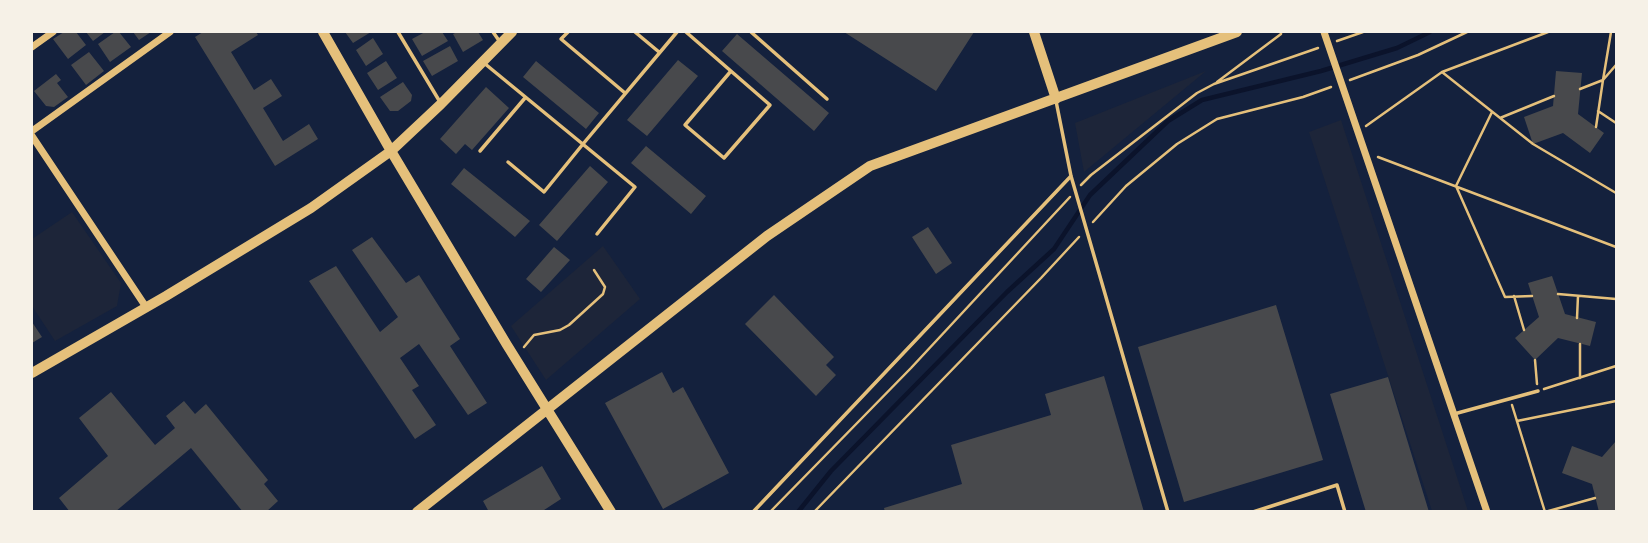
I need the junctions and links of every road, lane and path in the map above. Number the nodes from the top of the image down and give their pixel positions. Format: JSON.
{"nodes":[{"id":1,"x":53,"y":32,"type":"edge"},
{"id":2,"x":170,"y":32,"type":"edge"},
{"id":3,"x":323,"y":32,"type":"edge"},
{"id":4,"x":398,"y":32,"type":"edge"},
{"id":5,"x":493,"y":32,"type":"edge"},
{"id":6,"x":512,"y":32,"type":"edge"},
{"id":7,"x":568,"y":32,"type":"edge"},
{"id":8,"x":635,"y":32,"type":"edge"},
{"id":9,"x":677,"y":32,"type":"edge"},
{"id":10,"x":686,"y":32,"type":"edge"},
{"id":11,"x":751,"y":32,"type":"edge"},
{"id":12,"x":1034,"y":32,"type":"edge"},
{"id":13,"x":1237,"y":32,"type":"edge"},
{"id":14,"x":1281,"y":32,"type":"edge"},
{"id":15,"x":1363,"y":32,"type":"edge"},
{"id":16,"x":1467,"y":32,"type":"edge"},
{"id":17,"x":1548,"y":32,"type":"edge"},
{"id":18,"x":1611,"y":32,"type":"edge"},
{"id":19,"x":1324,"y":33,"type":"edge"},
{"id":20,"x":1338,"y":40,"type":"dead end"},
{"id":21,"x":501,"y":44,"type":"junction"},
{"id":22,"x":1326,"y":45,"type":"dead end"},
{"id":23,"x":32,"y":47,"type":"edge"},
{"id":24,"x":659,"y":52,"type":"junction"},
{"id":25,"x":482,"y":61,"type":"junction"},
{"id":26,"x":1616,"y":65,"type":"edge"},
{"id":27,"x":731,"y":71,"type":"junction"},
{"id":28,"x":1442,"y":72,"type":"junction"},
{"id":29,"x":1603,"y":80,"type":"junction"},
{"id":30,"x":1348,"y":81,"type":"dead end"},
{"id":31,"x":1214,"y":84,"type":"junction"},
{"id":32,"x":1337,"y":85,"type":"dead end"},
{"id":33,"x":1580,"y":89,"type":"dead end"},
{"id":34,"x":625,"y":93,"type":"junction"},
{"id":35,"x":1554,"y":96,"type":"dead end"},
{"id":36,"x":525,"y":97,"type":"junction"},
{"id":37,"x":827,"y":99,"type":"dead end"},
{"id":38,"x":1056,"y":99,"type":"junction"},
{"id":39,"x":441,"y":104,"type":"junction"},
{"id":40,"x":1492,"y":111,"type":"junction"},
{"id":41,"x":1598,"y":111,"type":"junction"},
{"id":42,"x":1500,"y":118,"type":"junction"},
{"id":43,"x":1616,"y":122,"type":"edge"},
{"id":44,"x":1596,"y":127,"type":"dead end"},
{"id":45,"x":1358,"y":132,"type":"junction"},
{"id":46,"x":32,"y":134,"type":"edge"},
{"id":47,"x":583,"y":144,"type":"junction"},
{"id":48,"x":480,"y":151,"type":"dead end"},
{"id":49,"x":391,"y":152,"type":"junction"},
{"id":50,"x":1365,"y":152,"type":"junction"},
{"id":51,"x":508,"y":162,"type":"dead end"},
{"id":52,"x":1071,"y":176,"type":"junction"},
{"id":53,"x":1456,"y":186,"type":"junction"},
{"id":54,"x":1616,"y":193,"type":"edge"},
{"id":55,"x":1088,"y":227,"type":"dead end"},
{"id":56,"x":597,"y":234,"type":"dead end"},
{"id":57,"x":1079,"y":237,"type":"dead end"},
{"id":58,"x":1616,"y":247,"type":"edge"},
{"id":59,"x":594,"y":270,"type":"dead end"},
{"id":60,"x":1558,"y":294,"type":"dead end"},
{"id":61,"x":1514,"y":296,"type":"junction"},
{"id":62,"x":1532,"y":296,"type":"dead end"},
{"id":63,"x":1578,"y":296,"type":"junction"},
{"id":64,"x":1616,"y":299,"type":"edge"},
{"id":65,"x":146,"y":307,"type":"junction"},
{"id":66,"x":1577,"y":318,"type":"dead end"},
{"id":67,"x":1524,"y":330,"type":"dead end"},
{"id":68,"x":1580,"y":344,"type":"dead end"},
{"id":69,"x":524,"y":347,"type":"dead end"},
{"id":70,"x":1535,"y":360,"type":"dead end"},
{"id":71,"x":1616,"y":366,"type":"edge"},
{"id":72,"x":32,"y":373,"type":"edge"},
{"id":73,"x":1580,"y":378,"type":"junction"},
{"id":74,"x":1538,"y":391,"type":"junction"},
{"id":75,"x":1510,"y":399,"type":"junction"},
{"id":76,"x":1616,"y":401,"type":"edge"},
{"id":77,"x":548,"y":408,"type":"junction"},
{"id":78,"x":1454,"y":414,"type":"junction"},
{"id":79,"x":1517,"y":421,"type":"junction"},
{"id":80,"x":1595,"y":498,"type":"dead end"},
{"id":81,"x":417,"y":512,"type":"edge"},
{"id":82,"x":611,"y":512,"type":"edge"},
{"id":83,"x":754,"y":512,"type":"edge"},
{"id":84,"x":770,"y":512,"type":"edge"},
{"id":85,"x":814,"y":512,"type":"edge"},
{"id":86,"x":1168,"y":512,"type":"edge"},
{"id":87,"x":1253,"y":512,"type":"edge"},
{"id":88,"x":1345,"y":512,"type":"edge"},
{"id":89,"x":1487,"y":512,"type":"edge"},
{"id":90,"x":1545,"y":512,"type":"edge"}],
"edges":[{"from":1,"to":23,"type":"street"},
{"from":2,"to":46,"type":"street"},
{"from":3,"to":49,"type":"street"},
{"from":4,"to":39,"type":"lane"},
{"from":5,"to":21,"type":"lane"},
{"from":6,"to":21,"type":"street"},
{"from":7,"to":34,"type":"lane"},
{"from":8,"to":24,"type":"lane"},
{"from":9,"to":24,"type":"lane"},
{"from":10,"to":27,"type":"lane"},
{"from":11,"to":37,"type":"lane"},
{"from":12,"to":38,"type":"street"},
{"from":13,"to":38,"type":"street"},
{"from":14,"to":31,"type":"path"},
{"from":15,"to":20,"type":"path"},
{"from":16,"to":30,"type":"path"},
{"from":17,"to":28,"type":"path"},
{"from":18,"to":29,"type":"path"},
{"from":19,"to":45,"type":"street"},
{"from":21,"to":25,"type":"street"},
{"from":22,"to":31,"type":"path"},
{"from":24,"to":34,"type":"lane"},
{"from":25,"to":36,"type":"lane"},
{"from":25,"to":39,"type":"street"},
{"from":26,"to":29,"type":"path"},
{"from":27,"to":27,"type":"lane"},
{"from":28,"to":40,"type":"path"},
{"from":28,"to":45,"type":"path"},
{"from":29,"to":33,"type":"path"},
{"from":29,"to":41,"type":"path"},
{"from":31,"to":84,"type":"path"},
{"from":32,"to":55,"type":"path"},
{"from":34,"to":47,"type":"lane"},
{"from":35,"to":42,"type":"path"},
{"from":36,"to":47,"type":"lane"},
{"from":36,"to":48,"type":"lane"},
{"from":38,"to":52,"type":"lane"},
{"from":38,"to":77,"type":"street"},
{"from":39,"to":49,"type":"street"},
{"from":40,"to":42,"type":"path"},
{"from":40,"to":53,"type":"path"},
{"from":41,"to":43,"type":"path"},
{"from":41,"to":44,"type":"path"},
{"from":42,"to":54,"type":"path"},
{"from":45,"to":50,"type":"street"},
{"from":46,"to":65,"type":"street"},
{"from":47,"to":51,"type":"lane"},
{"from":47,"to":56,"type":"lane"},
{"from":49,"to":65,"type":"street"},
{"from":49,"to":77,"type":"street"},
{"from":50,"to":53,"type":"path"},
{"from":50,"to":78,"type":"street"},
{"from":52,"to":83,"type":"lane"},
{"from":52,"to":86,"type":"lane"},
{"from":53,"to":58,"type":"path"},
{"from":53,"to":61,"type":"path"},
{"from":57,"to":85,"type":"path"},
{"from":59,"to":69,"type":"path"},
{"from":60,"to":63,"type":"path"},
{"from":61,"to":62,"type":"path"},
{"from":61,"to":67,"type":"path"},
{"from":63,"to":64,"type":"path"},
{"from":63,"to":66,"type":"path"},
{"from":65,"to":72,"type":"street"},
{"from":68,"to":73,"type":"path"},
{"from":70,"to":74,"type":"path"},
{"from":71,"to":73,"type":"path"},
{"from":73,"to":74,"type":"path"},
{"from":74,"to":75,"type":"lane"},
{"from":75,"to":78,"type":"lane"},
{"from":75,"to":79,"type":"path"},
{"from":76,"to":79,"type":"path"},
{"from":77,"to":81,"type":"street"},
{"from":77,"to":82,"type":"street"},
{"from":78,"to":89,"type":"street"},
{"from":79,"to":90,"type":"path"},
{"from":80,"to":90,"type":"path"},
{"from":87,"to":88,"type":"lane"}]}
